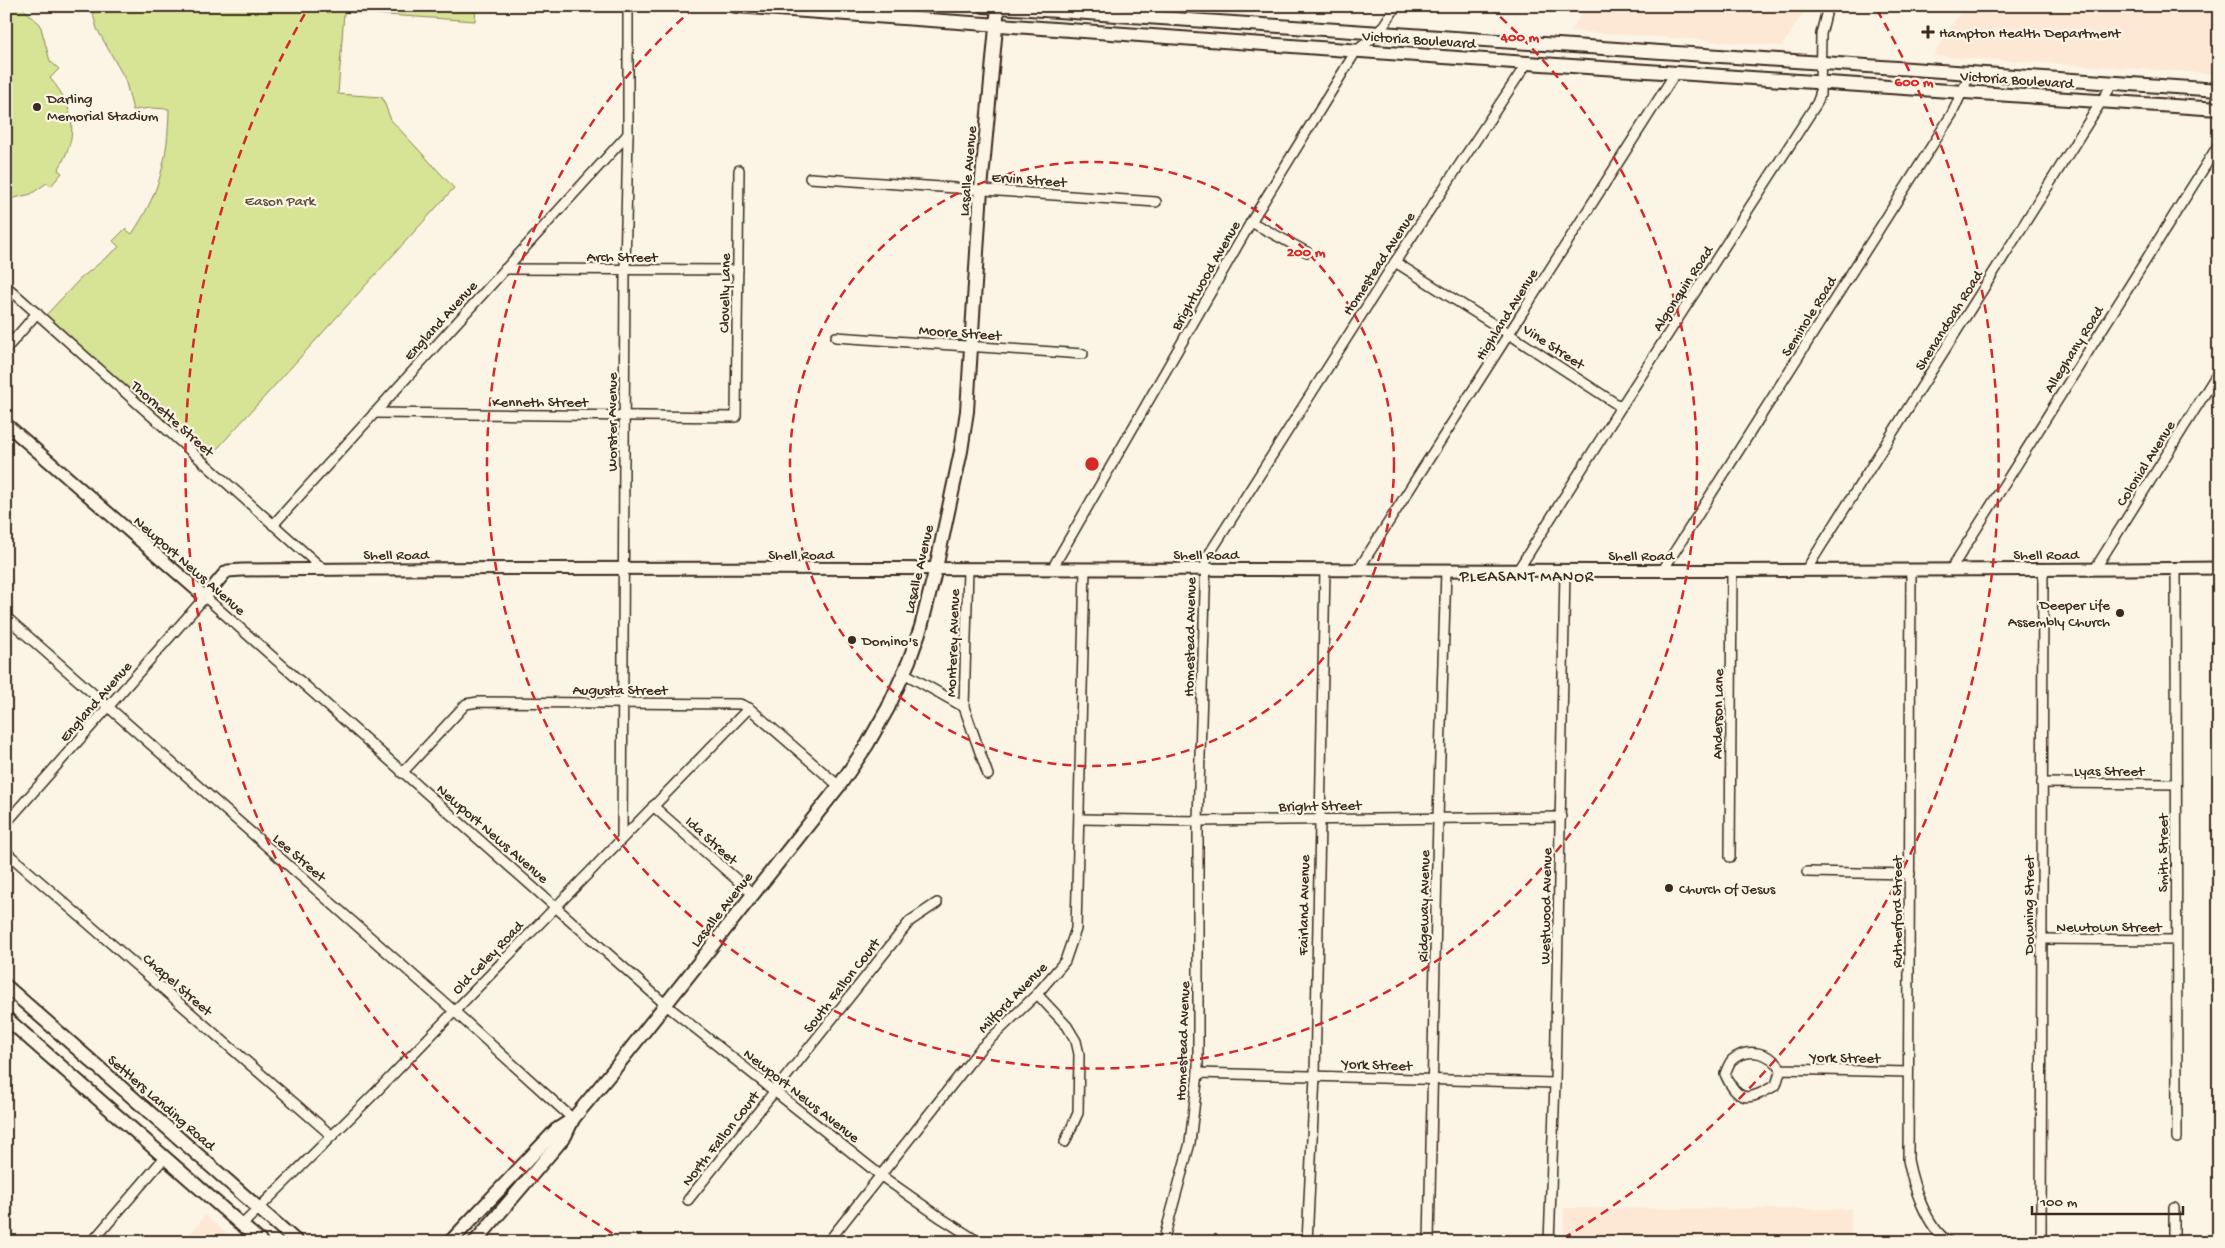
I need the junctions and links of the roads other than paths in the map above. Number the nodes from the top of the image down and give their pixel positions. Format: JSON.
{"nodes":[{"id":1,"x":628,"y":6,"type":"edge"},
{"id":2,"x":736,"y":6,"type":"edge"},
{"id":3,"x":984,"y":6,"type":"edge"},
{"id":4,"x":1396,"y":6,"type":"edge"},
{"id":5,"x":1828,"y":6,"type":"edge"},
{"id":6,"x":998,"y":7,"type":"edge"},
{"id":7,"x":768,"y":8,"type":"edge"},
{"id":8,"x":996,"y":25,"type":"junction"},
{"id":9,"x":1379,"y":33,"type":"junction"},
{"id":10,"x":1356,"y":51,"type":"junction"},
{"id":11,"x":1527,"y":63,"type":"junction"},
{"id":12,"x":1821,"y":63,"type":"junction"},
{"id":13,"x":1676,"y":72,"type":"junction"},
{"id":14,"x":1970,"y":74,"type":"junction"},
{"id":15,"x":1820,"y":82,"type":"junction"},
{"id":16,"x":2113,"y":83,"type":"junction"},
{"id":17,"x":2219,"y":90,"type":"edge"},
{"id":18,"x":1962,"y":92,"type":"junction"},
{"id":19,"x":2102,"y":101,"type":"junction"},
{"id":20,"x":2219,"y":109,"type":"edge"},
{"id":21,"x":628,"y":134,"type":"junction"},
{"id":22,"x":2219,"y":144,"type":"edge"},
{"id":23,"x":739,"y":170,"type":"dead end"},
{"id":24,"x":810,"y":178,"type":"dead end"},
{"id":25,"x":981,"y":190,"type":"junction"},
{"id":26,"x":1156,"y":202,"type":"dead end"},
{"id":27,"x":1251,"y":222,"type":"junction"},
{"id":28,"x":1307,"y":252,"type":"dead end"},
{"id":29,"x":1394,"y":262,"type":"junction"},
{"id":30,"x":506,"y":269,"type":"junction"},
{"id":31,"x":624,"y":270,"type":"junction"},
{"id":32,"x":738,"y":270,"type":"junction"},
{"id":33,"x":6,"y":286,"type":"edge"},
{"id":34,"x":37,"y":313,"type":"junction"},
{"id":35,"x":1509,"y":334,"type":"junction"},
{"id":36,"x":836,"y":337,"type":"dead end"},
{"id":37,"x":972,"y":346,"type":"junction"},
{"id":38,"x":6,"y":349,"type":"edge"},
{"id":39,"x":1083,"y":354,"type":"dead end"},
{"id":40,"x":2219,"y":371,"type":"edge"},
{"id":41,"x":1620,"y":407,"type":"junction"},
{"id":42,"x":374,"y":413,"type":"junction"},
{"id":43,"x":625,"y":415,"type":"junction"},
{"id":44,"x":736,"y":417,"type":"joint"},
{"id":45,"x":6,"y":424,"type":"edge"},
{"id":46,"x":272,"y":525,"type":"junction"},
{"id":47,"x":936,"y":568,"type":"junction"},
{"id":48,"x":2219,"y":568,"type":"edge"},
{"id":49,"x":323,"y":569,"type":"junction"},
{"id":50,"x":624,"y":569,"type":"junction"},
{"id":51,"x":968,"y":569,"type":"junction"},
{"id":52,"x":1052,"y":569,"type":"junction"},
{"id":53,"x":1085,"y":569,"type":"junction"},
{"id":54,"x":1325,"y":569,"type":"junction"},
{"id":55,"x":1951,"y":569,"type":"junction"},
{"id":56,"x":2043,"y":569,"type":"junction"},
{"id":57,"x":2095,"y":569,"type":"junction"},
{"id":58,"x":2176,"y":569,"type":"junction"},
{"id":59,"x":1204,"y":570,"type":"junction"},
{"id":60,"x":1358,"y":570,"type":"junction"},
{"id":61,"x":1518,"y":570,"type":"junction"},
{"id":62,"x":1663,"y":570,"type":"junction"},
{"id":63,"x":1732,"y":570,"type":"junction"},
{"id":64,"x":1806,"y":570,"type":"junction"},
{"id":65,"x":1911,"y":570,"type":"junction"},
{"id":66,"x":1446,"y":571,"type":"junction"},
{"id":67,"x":1565,"y":571,"type":"junction"},
{"id":68,"x":205,"y":597,"type":"junction"},
{"id":69,"x":6,"y":618,"type":"edge"},
{"id":70,"x":904,"y":673,"type":"junction"},
{"id":71,"x":622,"y":703,"type":"junction"},
{"id":72,"x":108,"y":707,"type":"junction"},
{"id":73,"x":964,"y":707,"type":"junction"},
{"id":74,"x":749,"y":708,"type":"junction"},
{"id":75,"x":402,"y":773,"type":"junction"},
{"id":76,"x":988,"y":774,"type":"dead end"},
{"id":77,"x":2042,"y":783,"type":"junction"},
{"id":78,"x":2176,"y":784,"type":"junction"},
{"id":79,"x":839,"y":786,"type":"junction"},
{"id":80,"x":654,"y":806,"type":"junction"},
{"id":81,"x":1561,"y":817,"type":"junction"},
{"id":82,"x":1438,"y":818,"type":"junction"},
{"id":83,"x":1080,"y":819,"type":"junction"},
{"id":84,"x":1318,"y":819,"type":"junction"},
{"id":85,"x":1198,"y":821,"type":"junction"},
{"id":86,"x":6,"y":823,"type":"edge"},
{"id":87,"x":622,"y":838,"type":"junction"},
{"id":88,"x":6,"y":852,"type":"edge"},
{"id":89,"x":1730,"y":857,"type":"dead end"},
{"id":90,"x":1807,"y":872,"type":"dead end"},
{"id":91,"x":1910,"y":874,"type":"junction"},
{"id":92,"x":753,"y":894,"type":"junction"},
{"id":93,"x":938,"y":903,"type":"dead end"},
{"id":94,"x":555,"y":907,"type":"junction"},
{"id":95,"x":2042,"y":939,"type":"junction"},
{"id":96,"x":2176,"y":940,"type":"junction"},
{"id":97,"x":6,"y":986,"type":"edge"},
{"id":98,"x":1037,"y":994,"type":"junction"},
{"id":99,"x":666,"y":1005,"type":"junction"},
{"id":100,"x":454,"y":1011,"type":"junction"},
{"id":101,"x":6,"y":1018,"type":"edge"},
{"id":102,"x":1781,"y":1069,"type":"junction"},
{"id":103,"x":1908,"y":1072,"type":"junction"},
{"id":104,"x":1198,"y":1073,"type":"junction"},
{"id":105,"x":1315,"y":1076,"type":"junction"},
{"id":106,"x":1432,"y":1080,"type":"junction"},
{"id":107,"x":1555,"y":1083,"type":"junction"},
{"id":108,"x":774,"y":1092,"type":"junction"},
{"id":109,"x":573,"y":1119,"type":"junction"},
{"id":110,"x":332,"y":1136,"type":"junction"},
{"id":111,"x":2177,"y":1138,"type":"dead end"},
{"id":112,"x":1065,"y":1142,"type":"dead end"},
{"id":113,"x":165,"y":1157,"type":"junction"},
{"id":114,"x":880,"y":1176,"type":"junction"},
{"id":115,"x":688,"y":1200,"type":"dead end"},
{"id":116,"x":259,"y":1208,"type":"junction"},
{"id":117,"x":2174,"y":1208,"type":"dead end"},
{"id":118,"x":242,"y":1225,"type":"junction"},
{"id":119,"x":92,"y":1242,"type":"edge"},
{"id":120,"x":262,"y":1242,"type":"edge"},
{"id":121,"x":297,"y":1242,"type":"edge"},
{"id":122,"x":450,"y":1242,"type":"edge"},
{"id":123,"x":476,"y":1242,"type":"edge"},
{"id":124,"x":828,"y":1242,"type":"edge"},
{"id":125,"x":980,"y":1242,"type":"edge"},
{"id":126,"x":1163,"y":1242,"type":"edge"},
{"id":127,"x":1308,"y":1242,"type":"edge"},
{"id":128,"x":1429,"y":1242,"type":"edge"},
{"id":129,"x":1549,"y":1242,"type":"edge"},
{"id":130,"x":1949,"y":1242,"type":"edge"},
{"id":131,"x":2041,"y":1242,"type":"edge"},
{"id":132,"x":2174,"y":1242,"type":"edge"}],
"edges":[{"from":1,"to":21,"type":"street","name":"Worster Avenue"},
{"from":2,"to":7,"type":"main road","name":"Victoria Boulevard"},
{"from":3,"to":6,"type":"main road","name":"Victoria Boulevard"},
{"from":4,"to":9,"type":"street","name":"Brightwood Avenue"},
{"from":5,"to":12,"type":"street","name":"Algonquin Road"},
{"from":6,"to":8,"type":"main road","name":"Lasalle Avenue"},
{"from":6,"to":9,"type":"main road","name":"Victoria Boulevard"},
{"from":7,"to":8,"type":"main road","name":"Victoria Boulevard"},
{"from":8,"to":10,"type":"main road","name":"Victoria Boulevard"},
{"from":8,"to":25,"type":"main road","name":"Lasalle Avenue"},
{"from":9,"to":10,"type":"street","name":"Brightwood Avenue"},
{"from":9,"to":12,"type":"main road","name":"Victoria Boulevard"},
{"from":10,"to":11,"type":"main road","name":"Victoria Boulevard"},
{"from":10,"to":27,"type":"street","name":"Brightwood Avenue"},
{"from":11,"to":13,"type":"main road","name":"Victoria Boulevard"},
{"from":11,"to":29,"type":"street","name":"Homestead Avenue"},
{"from":12,"to":14,"type":"main road","name":"Victoria Boulevard"},
{"from":12,"to":15,"type":"street","name":"Algonquin Road"},
{"from":13,"to":15,"type":"main road","name":"Victoria Boulevard"},
{"from":13,"to":35,"type":"street","name":"Highland Avenue"},
{"from":14,"to":16,"type":"main road","name":"Victoria Boulevard"},
{"from":14,"to":18,"type":"street","name":"Seminole Road"},
{"from":15,"to":18,"type":"main road","name":"Victoria Boulevard"},
{"from":15,"to":41,"type":"street","name":"Algonquin Road"},
{"from":16,"to":17,"type":"main road","name":"Victoria Boulevard"},
{"from":16,"to":19,"type":"street","name":"Shenandoah Road"},
{"from":18,"to":19,"type":"main road","name":"Victoria Boulevard"},
{"from":18,"to":62,"type":"street","name":"Seminole Road"},
{"from":19,"to":20,"type":"main road","name":"Victoria Boulevard"},
{"from":19,"to":64,"type":"street","name":"Shenandoah Road"},
{"from":21,"to":30,"type":"street","name":"England Avenue"},
{"from":21,"to":31,"type":"street","name":"Worster Avenue"},
{"from":22,"to":55,"type":"street","name":"Alleghany Road"},
{"from":23,"to":32,"type":"street","name":"Clovelly Lane"},
{"from":24,"to":25,"type":"street","name":"Ervin Street"},
{"from":25,"to":26,"type":"street","name":"Ervin Street"},
{"from":25,"to":37,"type":"main road","name":"Lasalle Avenue"},
{"from":27,"to":28,"type":"street"},
{"from":27,"to":52,"type":"street","name":"Brightwood Avenue"},
{"from":29,"to":35,"type":"street","name":"Vine Street"},
{"from":29,"to":59,"type":"street","name":"Homestead Avenue"},
{"from":30,"to":31,"type":"street","name":"Arch Street"},
{"from":30,"to":42,"type":"street","name":"England Avenue"},
{"from":31,"to":32,"type":"street","name":"Arch Street"},
{"from":31,"to":43,"type":"street","name":"Worster Avenue"},
{"from":32,"to":44,"type":"street","name":"Clovelly Lane"},
{"from":33,"to":34,"type":"street","name":"Thornette Street"},
{"from":34,"to":38,"type":"street"},
{"from":34,"to":46,"type":"street","name":"Thornette Street"},
{"from":35,"to":41,"type":"street","name":"Vine Street"},
{"from":35,"to":60,"type":"street","name":"Highland Avenue"},
{"from":36,"to":37,"type":"street","name":"Moore Street"},
{"from":37,"to":39,"type":"street","name":"Moore Street"},
{"from":37,"to":47,"type":"main road","name":"Lasalle Avenue"},
{"from":40,"to":57,"type":"street","name":"Colonial Avenue"},
{"from":41,"to":61,"type":"street","name":"Algonquin Road"},
{"from":42,"to":43,"type":"street","name":"Kenneth Street"},
{"from":42,"to":46,"type":"street","name":"England Avenue"},
{"from":43,"to":44,"type":"street","name":"Kenneth Street"},
{"from":43,"to":50,"type":"street","name":"Worster Avenue"},
{"from":45,"to":68,"type":"street","name":"Newport News Avenue"},
{"from":46,"to":49,"type":"street","name":"Thornette Street"},
{"from":47,"to":50,"type":"street","name":"Shell Road"},
{"from":47,"to":51,"type":"street","name":"Shell Road"},
{"from":47,"to":70,"type":"main road","name":"Lasalle Avenue"},
{"from":48,"to":58,"type":"street","name":"Shell Road"},
{"from":49,"to":50,"type":"street","name":"Shell Road"},
{"from":49,"to":68,"type":"street","name":"Shell Road"},
{"from":50,"to":71,"type":"street","name":"Worster Avenue"},
{"from":51,"to":52,"type":"street","name":"Shell Road"},
{"from":51,"to":73,"type":"street","name":"Monterey Avenue"},
{"from":52,"to":53,"type":"street","name":"Shell Road"},
{"from":53,"to":59,"type":"street","name":"Shell Road"},
{"from":53,"to":83,"type":"street","name":"Milford Avenue"},
{"from":54,"to":59,"type":"street","name":"Shell Road"},
{"from":54,"to":60,"type":"street","name":"Shell Road"},
{"from":54,"to":84,"type":"street","name":"Fairland Avenue"},
{"from":55,"to":56,"type":"street","name":"Shell Road"},
{"from":55,"to":65,"type":"street","name":"Shell Road"},
{"from":56,"to":57,"type":"street","name":"Shell Road"},
{"from":56,"to":77,"type":"street","name":"Downing Street"},
{"from":57,"to":58,"type":"street","name":"Shell Road"},
{"from":58,"to":78,"type":"street","name":"Smith Street"},
{"from":59,"to":85,"type":"street","name":"Homestead Avenue"},
{"from":60,"to":66,"type":"street","name":"Shell Road"},
{"from":61,"to":66,"type":"street","name":"Shell Road"},
{"from":61,"to":67,"type":"street","name":"Shell Road"},
{"from":62,"to":63,"type":"street","name":"Shell Road"},
{"from":62,"to":67,"type":"street","name":"Shell Road"},
{"from":63,"to":64,"type":"street","name":"Shell Road"},
{"from":63,"to":89,"type":"street","name":"Anderson Lane"},
{"from":64,"to":65,"type":"street","name":"Shell Road"},
{"from":65,"to":91,"type":"street","name":"Rutherford Street"},
{"from":66,"to":82,"type":"street","name":"Ridgeway Avenue"},
{"from":67,"to":81,"type":"street","name":"Westwood Avenue"},
{"from":68,"to":72,"type":"street","name":"England Avenue"},
{"from":68,"to":75,"type":"street","name":"Newport News Avenue"},
{"from":69,"to":72,"type":"street","name":"Lee Street"},
{"from":70,"to":73,"type":"street"},
{"from":70,"to":79,"type":"main road","name":"Lasalle Avenue"},
{"from":71,"to":74,"type":"street","name":"Augusta Street"},
{"from":71,"to":75,"type":"street","name":"Augusta Street"},
{"from":71,"to":87,"type":"street","name":"Worster Avenue"},
{"from":72,"to":86,"type":"street","name":"England Avenue"},
{"from":72,"to":100,"type":"street","name":"Lee Street"},
{"from":73,"to":76,"type":"street","name":"Monterey Avenue"},
{"from":74,"to":79,"type":"street"},
{"from":74,"to":80,"type":"street","name":"Old Celey Road"},
{"from":75,"to":94,"type":"street","name":"Newport News Avenue"},
{"from":77,"to":78,"type":"street","name":"Lyas Street"},
{"from":77,"to":95,"type":"street","name":"Downing Street"},
{"from":78,"to":96,"type":"street","name":"Smith Street"},
{"from":79,"to":92,"type":"main road","name":"Lasalle Avenue"},
{"from":80,"to":87,"type":"street","name":"Old Celey Road"},
{"from":80,"to":92,"type":"street","name":"Ida Street"},
{"from":81,"to":82,"type":"street","name":"Bright Street"},
{"from":81,"to":107,"type":"street","name":"Westwood Avenue"},
{"from":82,"to":84,"type":"street","name":"Bright Street"},
{"from":82,"to":106,"type":"street","name":"Ridgeway Avenue"},
{"from":83,"to":85,"type":"street","name":"Bright Street"},
{"from":83,"to":98,"type":"street","name":"Milford Avenue"},
{"from":84,"to":85,"type":"street","name":"Bright Street"},
{"from":84,"to":105,"type":"street","name":"Fairland Avenue"},
{"from":85,"to":104,"type":"street","name":"Homestead Avenue"},
{"from":87,"to":94,"type":"street","name":"Old Celey Road"},
{"from":88,"to":110,"type":"street","name":"Chapel Street"},
{"from":90,"to":91,"type":"street"},
{"from":91,"to":103,"type":"street","name":"Rutherford Street"},
{"from":92,"to":99,"type":"main road","name":"Lasalle Avenue"},
{"from":93,"to":108,"type":"street","name":"South Fallon Court"},
{"from":94,"to":99,"type":"street","name":"Newport News Avenue"},
{"from":94,"to":100,"type":"street","name":"Old Celey Road"},
{"from":95,"to":96,"type":"street","name":"Newtown Street"},
{"from":95,"to":131,"type":"street","name":"Downing Street"},
{"from":96,"to":111,"type":"street","name":"Smith Street"},
{"from":97,"to":116,"type":"main road","name":"Settlers Landing Road"},
{"from":98,"to":112,"type":"street"},
{"from":98,"to":114,"type":"street","name":"Milford Avenue"},
{"from":99,"to":108,"type":"street","name":"Newport News Avenue"},
{"from":99,"to":109,"type":"main road","name":"Lasalle Avenue"},
{"from":100,"to":109,"type":"street","name":"Lee Street"},
{"from":100,"to":110,"type":"street","name":"Old Celey Road"},
{"from":101,"to":113,"type":"main road"},
{"from":102,"to":102,"type":"street"},
{"from":102,"to":103,"type":"street","name":"York Street"},
{"from":103,"to":130,"type":"street","name":"Rutherford Street"},
{"from":104,"to":105,"type":"street","name":"York Street"},
{"from":104,"to":126,"type":"street","name":"Homestead Avenue"},
{"from":105,"to":106,"type":"street","name":"York Street"},
{"from":105,"to":127,"type":"street","name":"Fairland Avenue"},
{"from":106,"to":107,"type":"street","name":"York Street"},
{"from":106,"to":128,"type":"street","name":"Ridgeway Avenue"},
{"from":107,"to":129,"type":"street","name":"Westwood Avenue"},
{"from":108,"to":114,"type":"street","name":"Newport News Avenue"},
{"from":108,"to":115,"type":"street","name":"North Fallon Court"},
{"from":109,"to":122,"type":"main road","name":"Lasalle Avenue"},
{"from":109,"to":123,"type":"main road","name":"Lasalle Avenue"},
{"from":110,"to":116,"type":"street","name":"Old Celey Road"},
{"from":113,"to":118,"type":"main road"},
{"from":113,"to":119,"type":"street"},
{"from":114,"to":124,"type":"street","name":"Milford Avenue"},
{"from":114,"to":125,"type":"street","name":"Newport News Avenue"},
{"from":116,"to":118,"type":"street","name":"Old Celey Road"},
{"from":116,"to":121,"type":"main road","name":"Settlers Landing Road"},
{"from":117,"to":132,"type":"street"},
{"from":118,"to":120,"type":"main road"}]}
